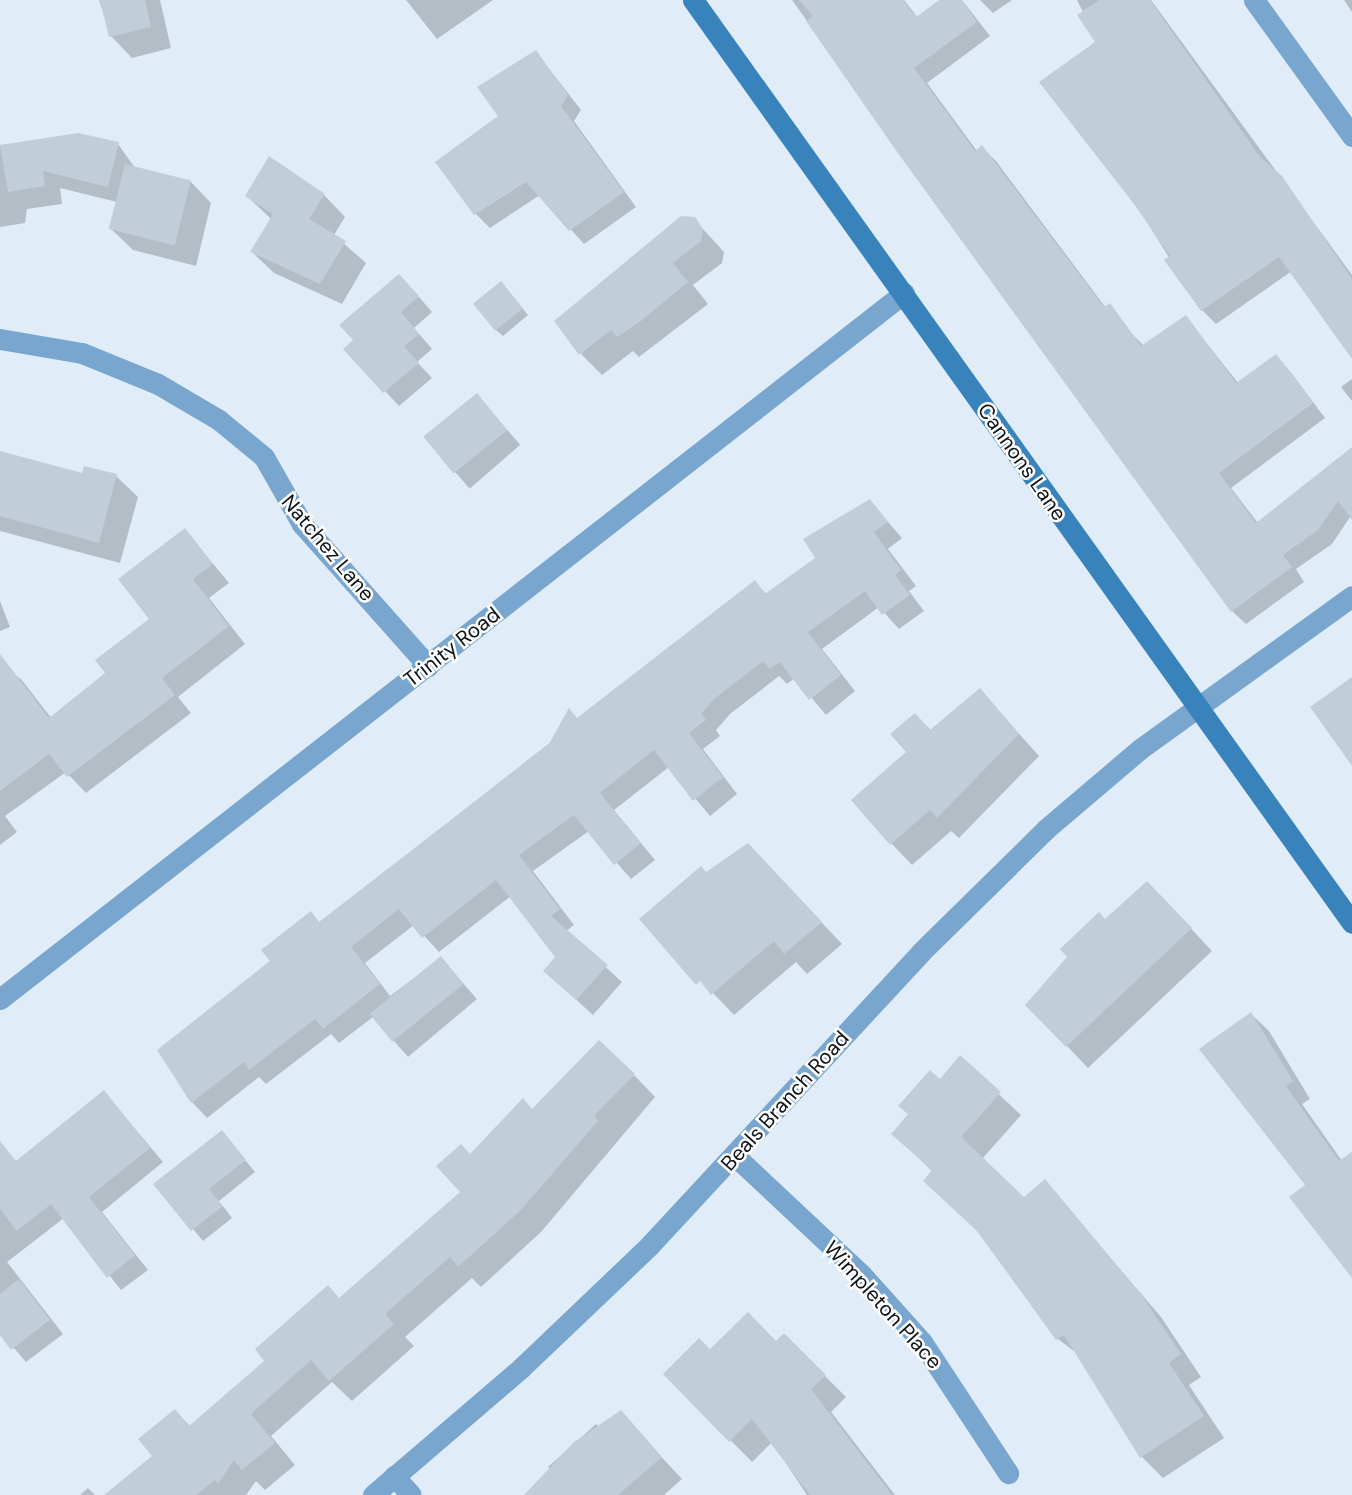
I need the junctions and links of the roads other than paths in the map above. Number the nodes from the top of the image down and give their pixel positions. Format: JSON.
{"nodes":[{"id":1,"x":693,"y":0,"type":"edge"},
{"id":2,"x":1254,"y":0,"type":"edge"},
{"id":3,"x":1352,"y":136,"type":"edge"},
{"id":4,"x":904,"y":293,"type":"junction"},
{"id":5,"x":0,"y":339,"type":"edge"},
{"id":6,"x":1352,"y":596,"type":"edge"},
{"id":7,"x":428,"y":666,"type":"junction"},
{"id":8,"x":1196,"y":707,"type":"junction"},
{"id":9,"x":1352,"y":923,"type":"edge"},
{"id":10,"x":0,"y":999,"type":"edge"},
{"id":11,"x":736,"y":1157,"type":"junction"},
{"id":12,"x":1008,"y":1473,"type":"dead end"},
{"id":13,"x":394,"y":1476,"type":"junction"},
{"id":14,"x":373,"y":1495,"type":"edge"},
{"id":15,"x":411,"y":1495,"type":"edge"}],
"edges":[{"from":1,"to":4,"type":"main road","name":"Cannons Lane"},
{"from":2,"to":3,"type":"street"},
{"from":4,"to":7,"type":"street","name":"Trinity Road"},
{"from":4,"to":8,"type":"main road","name":"Cannons Lane"},
{"from":5,"to":7,"type":"street","name":"Natchez Lane"},
{"from":6,"to":8,"type":"street","name":"Beals Branch Road"},
{"from":7,"to":10,"type":"street","name":"Trinity Road"},
{"from":8,"to":9,"type":"main road","name":"Cannons Lane"},
{"from":8,"to":11,"type":"street","name":"Beals Branch Road"},
{"from":11,"to":12,"type":"street","name":"Wimpleton Place"},
{"from":11,"to":13,"type":"street","name":"Beals Branch Road"},
{"from":13,"to":14,"type":"street","name":"Beals Branch Road"},
{"from":13,"to":15,"type":"street"}]}
